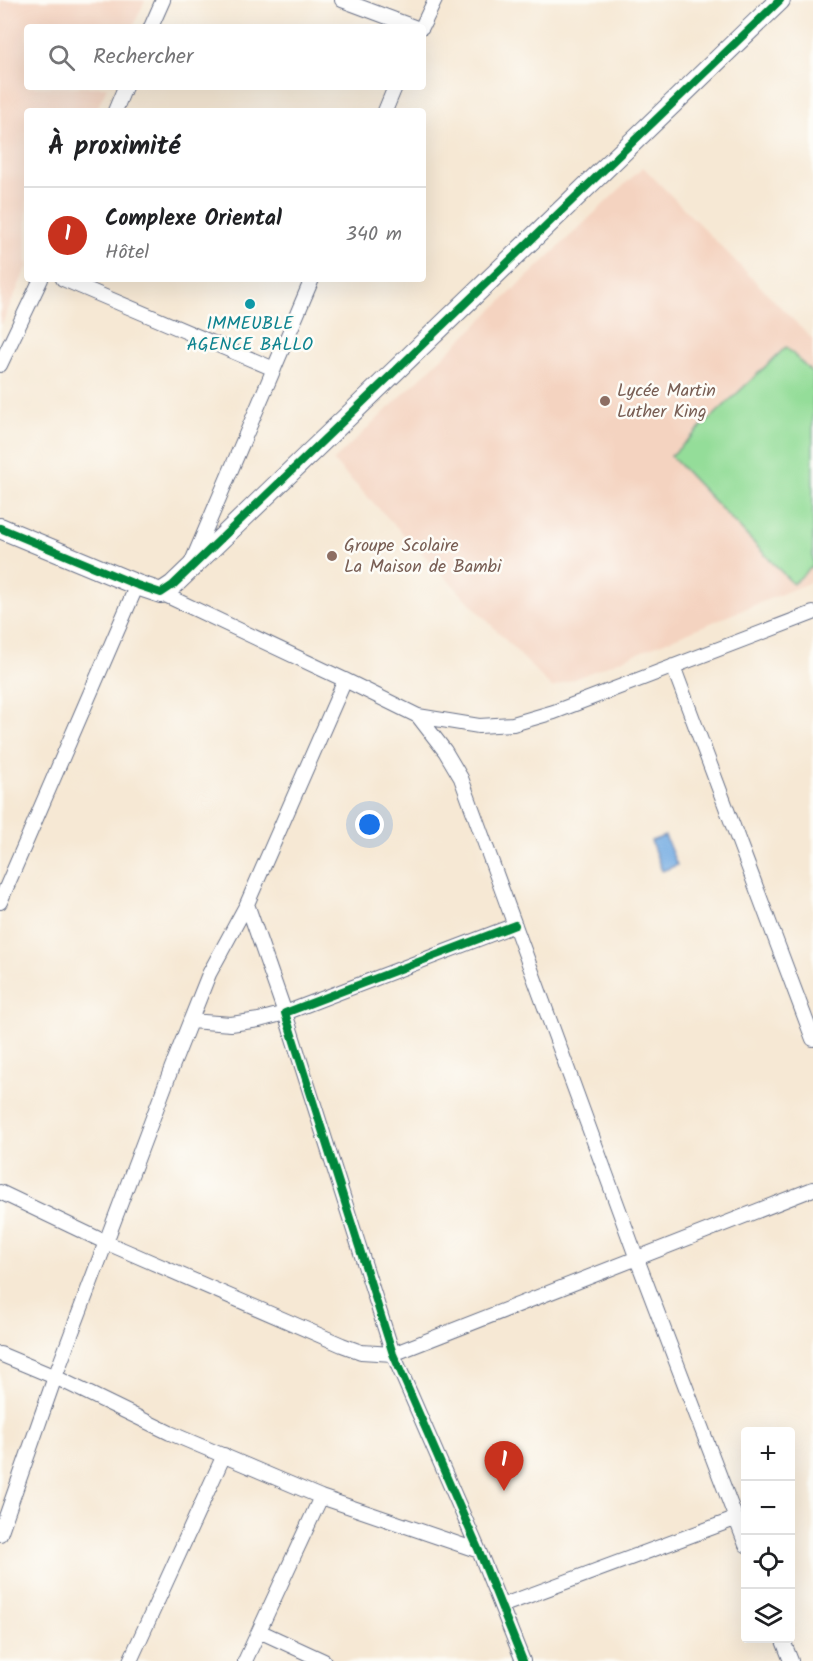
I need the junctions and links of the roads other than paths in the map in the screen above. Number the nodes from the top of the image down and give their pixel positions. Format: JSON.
{"nodes":[{"id":1,"x":163,"y":0,"type":"edge"},
{"id":2,"x":342,"y":0,"type":"edge"},
{"id":3,"x":435,"y":0,"type":"edge"},
{"id":4,"x":780,"y":0,"type":"edge"},
{"id":5,"x":153,"y":24,"type":"edge"},
{"id":6,"x":406,"y":24,"type":"edge"},
{"id":7,"x":423,"y":24,"type":"edge"},
{"id":8,"x":124,"y":90,"type":"edge"},
{"id":9,"x":394,"y":90,"type":"edge"},
{"id":10,"x":116,"y":108,"type":"edge"},
{"id":11,"x":386,"y":108,"type":"edge"},
{"id":12,"x":40,"y":282,"type":"edge"},
{"id":13,"x":70,"y":282,"type":"edge"},
{"id":14,"x":311,"y":282,"type":"edge"},
{"id":15,"x":0,"y":364,"type":"edge"},
{"id":16,"x":274,"y":369,"type":"junction"},
{"id":17,"x":0,"y":528,"type":"edge"},
{"id":18,"x":187,"y":572,"type":"junction"},
{"id":19,"x":137,"y":585,"type":"junction"},
{"id":20,"x":161,"y":593,"type":"junction"},
{"id":21,"x":813,"y":613,"type":"edge"},
{"id":22,"x":673,"y":666,"type":"junction"},
{"id":23,"x":345,"y":680,"type":"junction"},
{"id":24,"x":418,"y":716,"type":"junction"},
{"id":25,"x":0,"y":902,"type":"edge"},
{"id":26,"x":247,"y":904,"type":"junction"},
{"id":27,"x":515,"y":926,"type":"junction"},
{"id":28,"x":285,"y":1013,"type":"junction"},
{"id":29,"x":190,"y":1021,"type":"junction"},
{"id":30,"x":813,"y":1039,"type":"edge"},
{"id":31,"x":813,"y":1189,"type":"edge"},
{"id":32,"x":0,"y":1192,"type":"edge"},
{"id":33,"x":105,"y":1242,"type":"junction"},
{"id":34,"x":637,"y":1259,"type":"junction"},
{"id":35,"x":0,"y":1354,"type":"edge"},
{"id":36,"x":393,"y":1354,"type":"junction"},
{"id":37,"x":55,"y":1377,"type":"junction"},
{"id":38,"x":224,"y":1455,"type":"junction"},
{"id":39,"x":321,"y":1497,"type":"junction"},
{"id":40,"x":735,"y":1519,"type":"junction"},
{"id":41,"x":0,"y":1534,"type":"edge"},
{"id":42,"x":742,"y":1535,"type":"edge"},
{"id":43,"x":479,"y":1551,"type":"junction"},
{"id":44,"x":501,"y":1606,"type":"junction"},
{"id":45,"x":259,"y":1631,"type":"junction"},
{"id":46,"x":784,"y":1643,"type":"edge"},
{"id":47,"x":130,"y":1661,"type":"edge"},
{"id":48,"x":245,"y":1661,"type":"edge"},
{"id":49,"x":324,"y":1661,"type":"edge"},
{"id":50,"x":523,"y":1661,"type":"edge"},
{"id":51,"x":791,"y":1661,"type":"edge"}],
"edges":[{"from":1,"to":5,"type":"street"},
{"from":2,"to":6,"type":"street"},
{"from":3,"to":7,"type":"street"},
{"from":4,"to":18,"type":"street"},
{"from":8,"to":10,"type":"street"},
{"from":9,"to":11,"type":"street"},
{"from":12,"to":15,"type":"street"},
{"from":13,"to":16,"type":"street"},
{"from":14,"to":16,"type":"street"},
{"from":16,"to":18,"type":"street"},
{"from":17,"to":19,"type":"street"},
{"from":18,"to":20,"type":"street"},
{"from":19,"to":20,"type":"street"},
{"from":19,"to":25,"type":"street"},
{"from":20,"to":23,"type":"street"},
{"from":21,"to":22,"type":"street"},
{"from":22,"to":24,"type":"street"},
{"from":22,"to":30,"type":"street"},
{"from":23,"to":24,"type":"street"},
{"from":23,"to":26,"type":"street"},
{"from":24,"to":27,"type":"street"},
{"from":26,"to":28,"type":"street"},
{"from":26,"to":29,"type":"street"},
{"from":27,"to":28,"type":"street"},
{"from":27,"to":34,"type":"street"},
{"from":28,"to":29,"type":"street"},
{"from":28,"to":36,"type":"street"},
{"from":29,"to":33,"type":"street"},
{"from":31,"to":34,"type":"street"},
{"from":32,"to":33,"type":"street"},
{"from":33,"to":36,"type":"street"},
{"from":33,"to":37,"type":"street"},
{"from":34,"to":36,"type":"street"},
{"from":34,"to":40,"type":"street"},
{"from":35,"to":37,"type":"street"},
{"from":36,"to":43,"type":"street"},
{"from":37,"to":38,"type":"street"},
{"from":37,"to":41,"type":"street"},
{"from":38,"to":39,"type":"street"},
{"from":38,"to":47,"type":"street"},
{"from":39,"to":43,"type":"street"},
{"from":39,"to":45,"type":"street"},
{"from":40,"to":42,"type":"street"},
{"from":40,"to":44,"type":"street"},
{"from":43,"to":44,"type":"street"},
{"from":44,"to":50,"type":"street"},
{"from":45,"to":48,"type":"street"},
{"from":45,"to":49,"type":"street"},
{"from":46,"to":51,"type":"street"}]}
